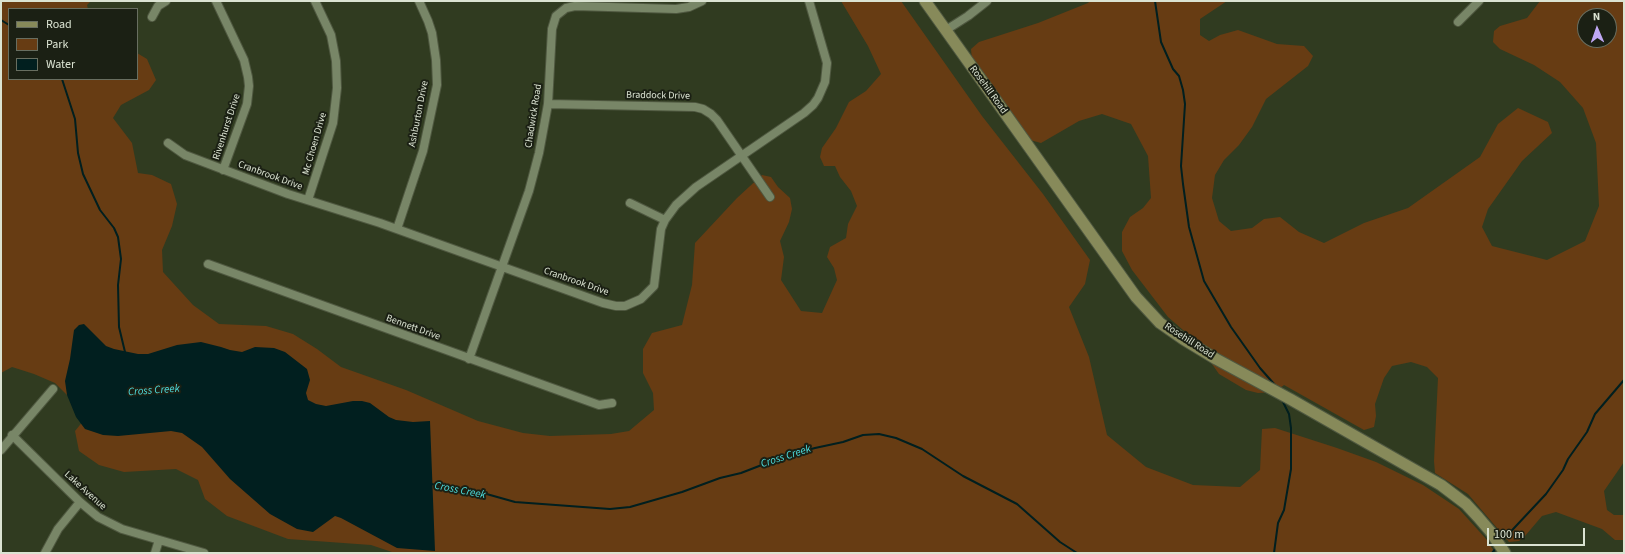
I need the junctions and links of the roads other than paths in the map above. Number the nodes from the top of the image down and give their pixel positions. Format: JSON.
{"nodes":[{"id":1,"x":166,"y":1,"type":"edge"},
{"id":2,"x":216,"y":1,"type":"edge"},
{"id":3,"x":315,"y":1,"type":"edge"},
{"id":4,"x":419,"y":1,"type":"edge"},
{"id":5,"x":702,"y":1,"type":"edge"},
{"id":6,"x":809,"y":1,"type":"edge"},
{"id":7,"x":925,"y":1,"type":"edge"},
{"id":8,"x":987,"y":1,"type":"edge"},
{"id":9,"x":1479,"y":1,"type":"edge"},
{"id":10,"x":152,"y":17,"type":"dead end"},
{"id":11,"x":1458,"y":22,"type":"dead end"},
{"id":12,"x":946,"y":30,"type":"junction"},
{"id":13,"x":548,"y":104,"type":"junction"},
{"id":14,"x":168,"y":143,"type":"dead end"},
{"id":15,"x":742,"y":156,"type":"junction"},
{"id":16,"x":223,"y":170,"type":"junction"},
{"id":17,"x":770,"y":197,"type":"dead end"},
{"id":18,"x":308,"y":200,"type":"junction"},
{"id":19,"x":630,"y":203,"type":"dead end"},
{"id":20,"x":664,"y":220,"type":"junction"},
{"id":21,"x":398,"y":229,"type":"junction"},
{"id":22,"x":208,"y":264,"type":"dead end"},
{"id":23,"x":503,"y":267,"type":"junction"},
{"id":24,"x":469,"y":359,"type":"junction"},
{"id":25,"x":53,"y":389,"type":"dead end"},
{"id":26,"x":612,"y":403,"type":"dead end"},
{"id":27,"x":12,"y":435,"type":"junction"},
{"id":28,"x":1,"y":450,"type":"edge"},
{"id":29,"x":80,"y":502,"type":"junction"},
{"id":30,"x":159,"y":540,"type":"junction"},
{"id":31,"x":45,"y":553,"type":"edge"},
{"id":32,"x":155,"y":553,"type":"edge"},
{"id":33,"x":204,"y":553,"type":"edge"},
{"id":34,"x":1505,"y":553,"type":"edge"}],
"edges":[{"from":1,"to":10,"type":"street"},
{"from":2,"to":16,"type":"street","name":"Rivenhurst Drive"},
{"from":3,"to":18,"type":"street","name":"Mc Choen Drive"},
{"from":4,"to":21,"type":"street","name":"Ashburton Drive"},
{"from":5,"to":13,"type":"street","name":"Chadwick Road"},
{"from":6,"to":15,"type":"street","name":"Cranbrook Drive"},
{"from":7,"to":12,"type":"main road","name":"Rosehill Road"},
{"from":8,"to":12,"type":"street"},
{"from":9,"to":11,"type":"street"},
{"from":12,"to":34,"type":"main road","name":"Rosehill Road"},
{"from":13,"to":15,"type":"street","name":"Braddock Drive"},
{"from":13,"to":23,"type":"street","name":"Chadwick Road"},
{"from":14,"to":16,"type":"street","name":"Cranbrook Drive"},
{"from":15,"to":17,"type":"street","name":"Braddock Drive"},
{"from":15,"to":20,"type":"street","name":"Cranbrook Drive"},
{"from":16,"to":18,"type":"street","name":"Cranbrook Drive"},
{"from":18,"to":21,"type":"street","name":"Cranbrook Drive"},
{"from":19,"to":20,"type":"street"},
{"from":20,"to":23,"type":"street","name":"Cranbrook Drive"},
{"from":21,"to":23,"type":"street","name":"Cranbrook Drive"},
{"from":22,"to":24,"type":"street","name":"Bennett Drive"},
{"from":23,"to":24,"type":"street","name":"Chadwick Road"},
{"from":24,"to":26,"type":"street","name":"Bennett Drive"},
{"from":25,"to":27,"type":"street"},
{"from":27,"to":28,"type":"street"},
{"from":27,"to":29,"type":"street","name":"Lake Avenue"},
{"from":29,"to":30,"type":"street","name":"Lake Avenue"},
{"from":29,"to":31,"type":"street"},
{"from":30,"to":32,"type":"street"},
{"from":30,"to":33,"type":"street","name":"Lake Avenue"}]}
